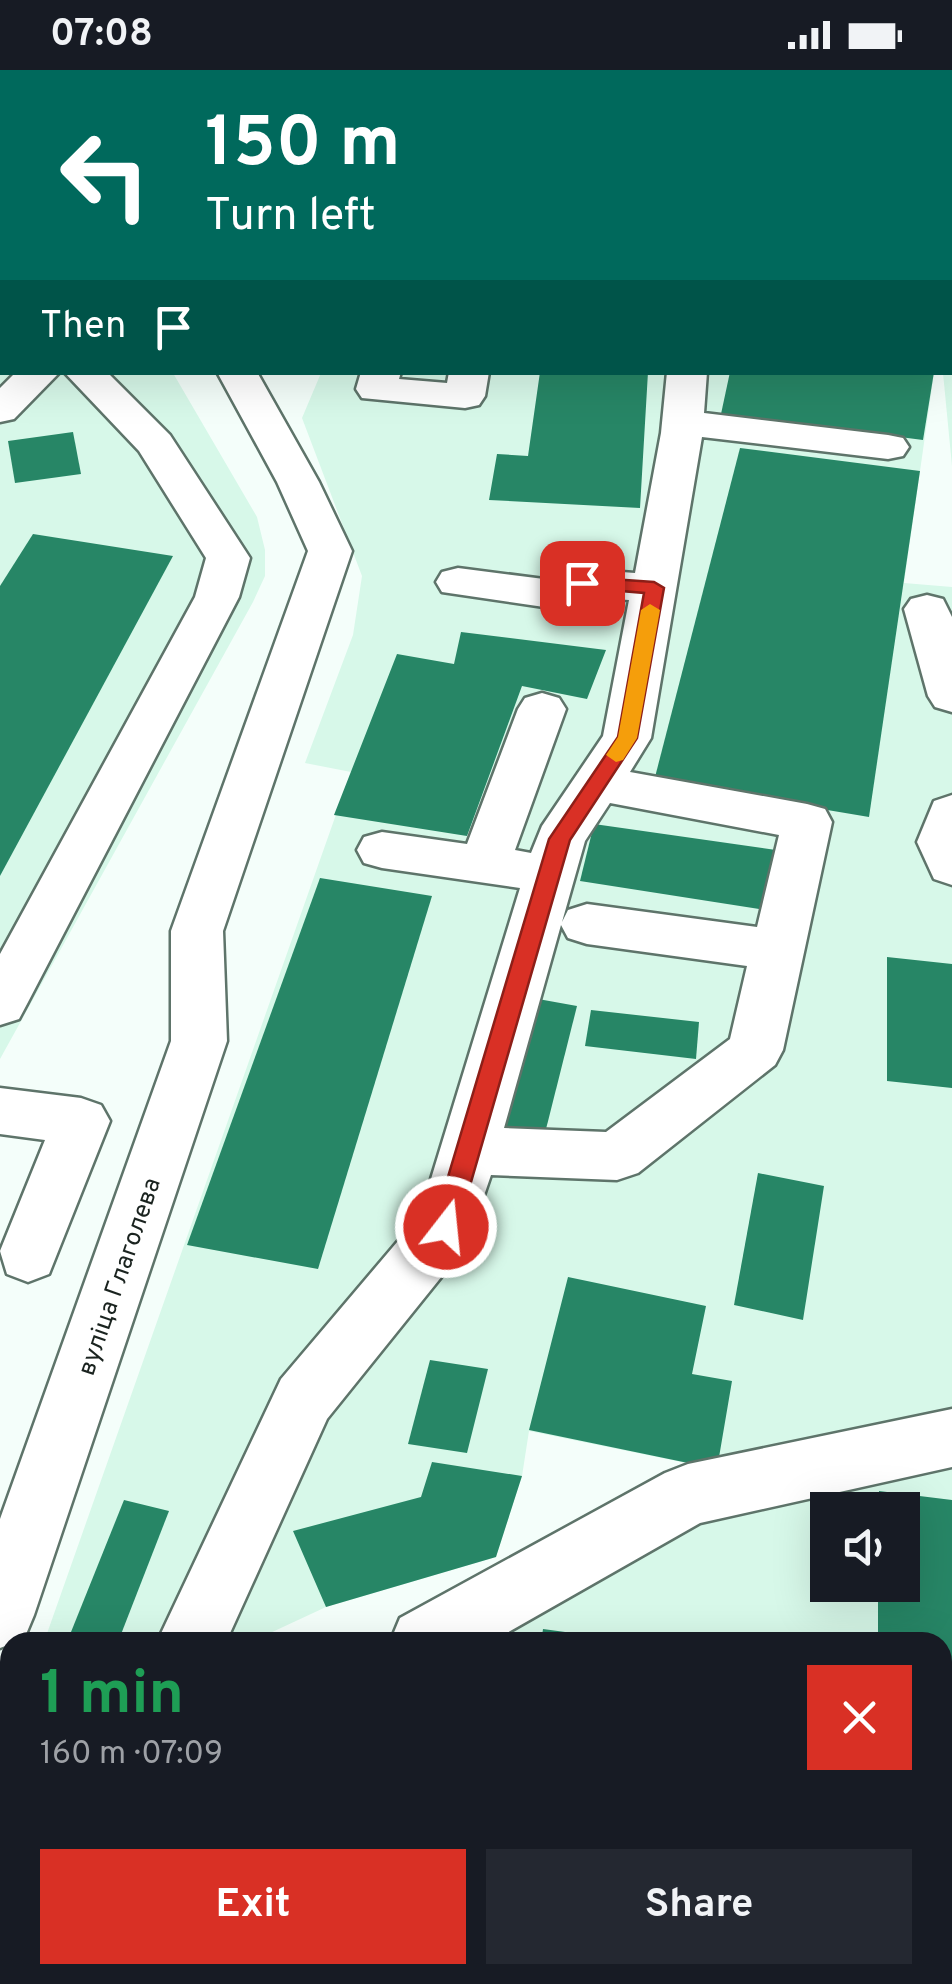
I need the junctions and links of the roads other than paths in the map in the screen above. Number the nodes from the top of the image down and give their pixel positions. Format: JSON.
{"nodes":[{"id":1,"x":37,"y":375,"type":"edge"},
{"id":2,"x":87,"y":375,"type":"edge"},
{"id":3,"x":240,"y":375,"type":"edge"},
{"id":4,"x":380,"y":375,"type":"edge"},
{"id":5,"x":469,"y":375,"type":"edge"},
{"id":6,"x":685,"y":398,"type":"edge"},
{"id":7,"x":0,"y":410,"type":"edge"},
{"id":8,"x":888,"y":447,"type":"dead end"},
{"id":9,"x":458,"y":582,"type":"dead end"},
{"id":10,"x":654,"y":588,"type":"junction"},
{"id":11,"x":928,"y":609,"type":"dead end"},
{"id":12,"x":952,"y":696,"type":"edge"},
{"id":13,"x":542,"y":709,"type":"dead end"},
{"id":14,"x":597,"y":783,"type":"junction"},
{"id":15,"x":382,"y":850,"type":"dead end"},
{"id":16,"x":484,"y":865,"type":"junction"},
{"id":17,"x":550,"y":874,"type":"junction"},
{"id":18,"x":587,"y":924,"type":"dead end"},
{"id":19,"x":777,"y":950,"type":"junction"},
{"id":20,"x":0,"y":1004,"type":"edge"},
{"id":21,"x":0,"y":1111,"type":"edge"},
{"id":22,"x":468,"y":1150,"type":"junction"},
{"id":23,"x":28,"y":1256,"type":"dead end"},
{"id":24,"x":952,"y":1438,"type":"edge"},
{"id":25,"x":0,"y":1615,"type":"edge"},
{"id":26,"x":196,"y":1632,"type":"edge"},
{"id":27,"x":442,"y":1632,"type":"edge"}],
"edges":[{"from":1,"to":7,"type":"lane"},
{"from":2,"to":20,"type":"lane"},
{"from":3,"to":25,"type":"lane","name":"вуліца Глаголева"},
{"from":4,"to":5,"type":"lane"},
{"from":6,"to":8,"type":"lane"},
{"from":6,"to":10,"type":"lane"},
{"from":9,"to":10,"type":"lane"},
{"from":10,"to":14,"type":"lane"},
{"from":11,"to":12,"type":"lane"},
{"from":13,"to":16,"type":"lane"},
{"from":14,"to":17,"type":"lane"},
{"from":14,"to":19,"type":"lane"},
{"from":15,"to":16,"type":"lane"},
{"from":16,"to":17,"type":"lane"},
{"from":17,"to":22,"type":"lane"},
{"from":18,"to":19,"type":"lane"},
{"from":19,"to":22,"type":"lane"},
{"from":21,"to":23,"type":"lane"},
{"from":22,"to":26,"type":"lane"},
{"from":24,"to":27,"type":"lane"}]}
